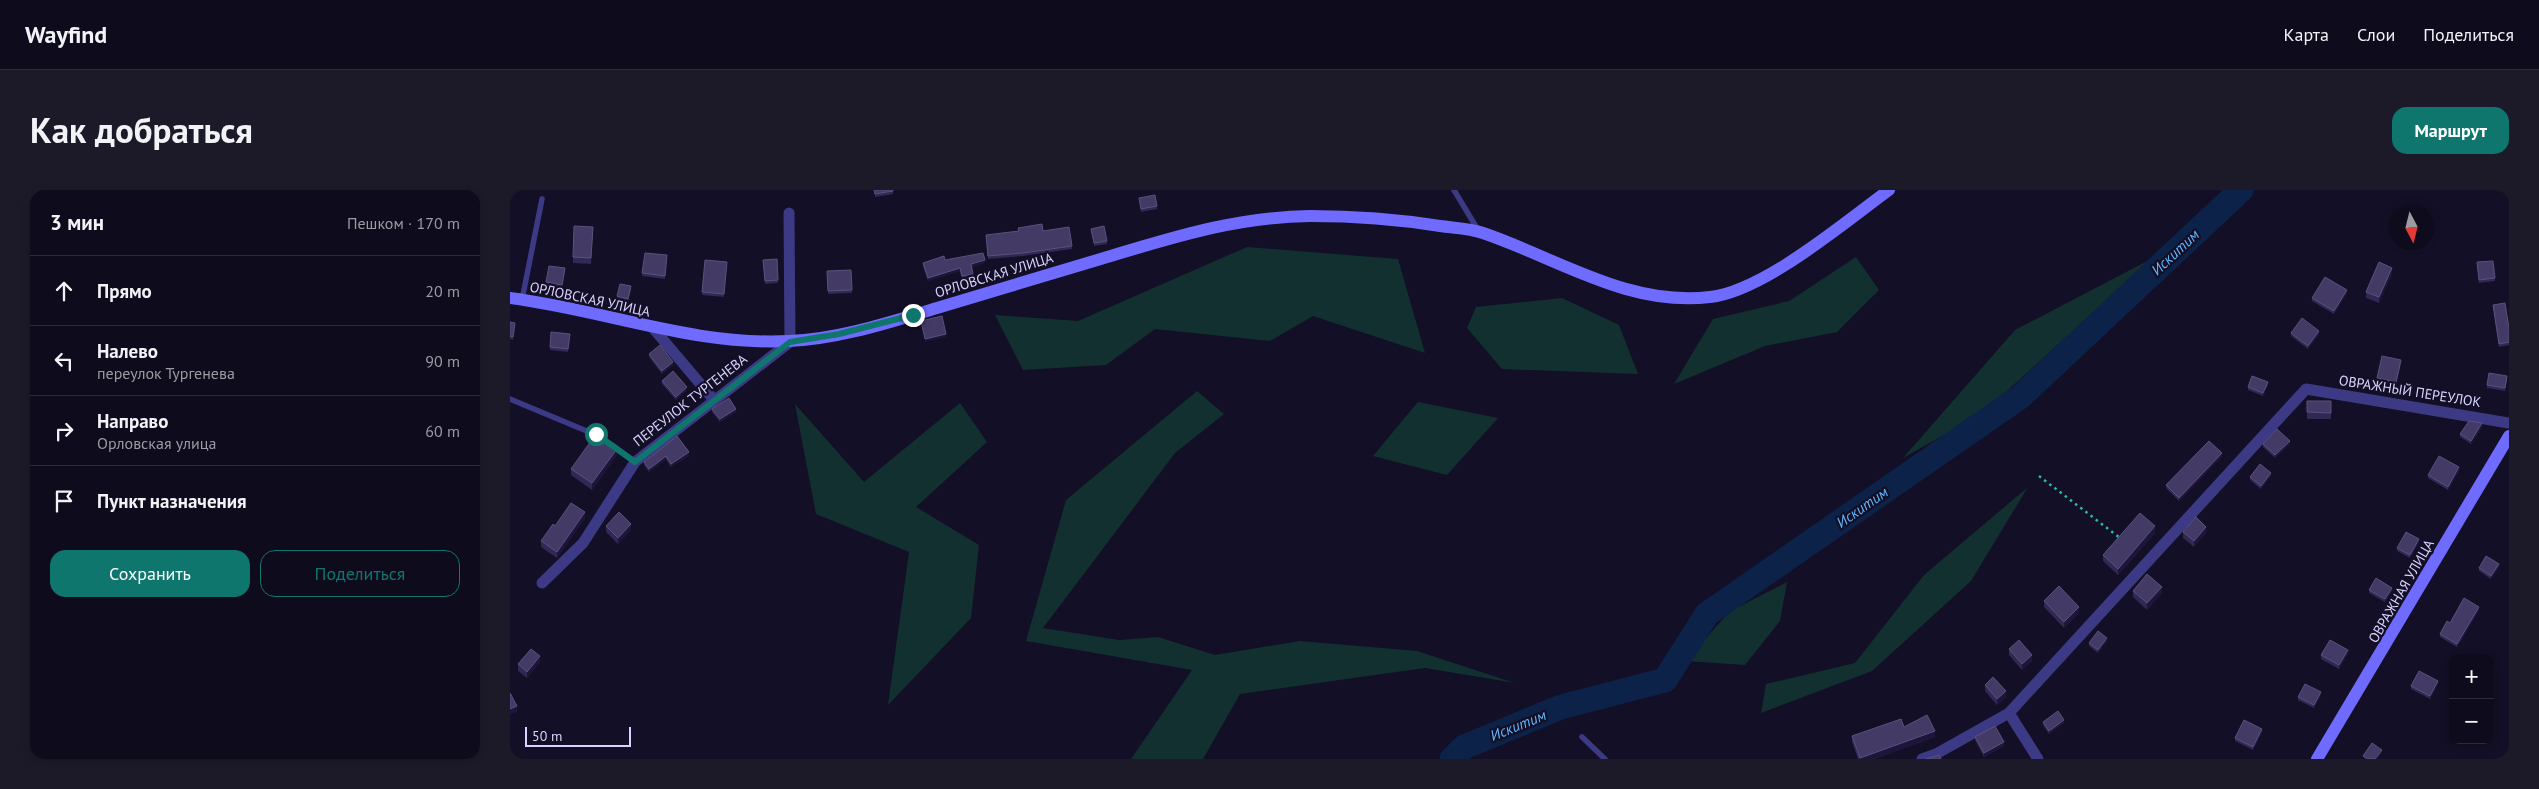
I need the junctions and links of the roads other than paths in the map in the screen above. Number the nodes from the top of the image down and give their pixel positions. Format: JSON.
{"nodes":[{"id":1,"x":1454,"y":190,"type":"edge"},
{"id":2,"x":1889,"y":190,"type":"edge"},
{"id":3,"x":542,"y":199,"type":"dead end"},
{"id":4,"x":789,"y":213,"type":"dead end"},
{"id":5,"x":1479,"y":231,"type":"junction"},
{"id":6,"x":516,"y":299,"type":"edge"},
{"id":7,"x":653,"y":328,"type":"junction"},
{"id":8,"x":790,"y":342,"type":"junction"},
{"id":9,"x":510,"y":399,"type":"edge"},
{"id":10,"x":714,"y":400,"type":"junction"},
{"id":11,"x":2509,"y":423,"type":"edge"},
{"id":12,"x":2509,"y":436,"type":"edge"},
{"id":13,"x":635,"y":462,"type":"junction"},
{"id":14,"x":542,"y":583,"type":"dead end"},
{"id":15,"x":2009,"y":713,"type":"junction"},
{"id":16,"x":1582,"y":738,"type":"dead end"},
{"id":17,"x":1605,"y":759,"type":"edge"},
{"id":18,"x":1922,"y":759,"type":"edge"},
{"id":19,"x":2038,"y":759,"type":"edge"},
{"id":20,"x":2317,"y":759,"type":"edge"}],
"edges":[{"from":1,"to":5,"type":"lane"},
{"from":2,"to":5,"type":"main road","name":"ОРЛОВСКАЯ УЛИЦА"},
{"from":3,"to":6,"type":"lane"},
{"from":4,"to":8,"type":"street"},
{"from":5,"to":8,"type":"main road","name":"ОРЛОВСКАЯ УЛИЦА"},
{"from":6,"to":7,"type":"main road","name":"ОРЛОВСКАЯ УЛИЦА"},
{"from":7,"to":8,"type":"main road","name":"ОРЛОВСКАЯ УЛИЦА"},
{"from":7,"to":10,"type":"street"},
{"from":8,"to":10,"type":"street","name":"ПЕРЕУЛОК ТУРГЕНЕВА"},
{"from":9,"to":13,"type":"lane"},
{"from":10,"to":13,"type":"street","name":"ПЕРЕУЛОК ТУРГЕНЕВА"},
{"from":11,"to":15,"type":"street","name":"ОВРАЖНЫЙ ПЕРЕУЛОК"},
{"from":12,"to":20,"type":"main road","name":"ОВРАЖНАЯ УЛИЦА"},
{"from":13,"to":14,"type":"street","name":"ПЕРЕУЛОК ТУРГЕНЕВА"},
{"from":15,"to":18,"type":"street"},
{"from":15,"to":19,"type":"street"},
{"from":16,"to":17,"type":"lane"}]}
